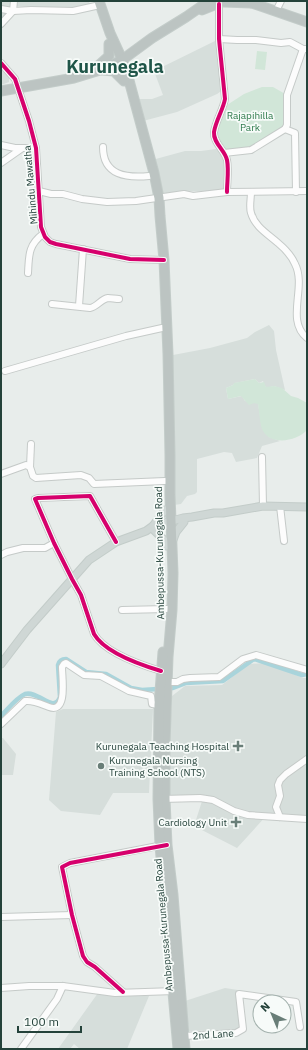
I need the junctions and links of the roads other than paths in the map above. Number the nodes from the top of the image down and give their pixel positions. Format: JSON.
{"nodes":[{"id":1,"x":14,"y":1,"type":"edge"},
{"id":2,"x":281,"y":1,"type":"edge"},
{"id":3,"x":217,"y":2,"type":"edge"},
{"id":4,"x":248,"y":2,"type":"edge"},
{"id":5,"x":97,"y":3,"type":"edge"},
{"id":6,"x":1,"y":9,"type":"edge"},
{"id":7,"x":13,"y":11,"type":"junction"},
{"id":8,"x":276,"y":11,"type":"junction"},
{"id":9,"x":307,"y":22,"type":"edge"},
{"id":10,"x":1,"y":24,"type":"edge"},
{"id":11,"x":219,"y":39,"type":"junction"},
{"id":12,"x":112,"y":43,"type":"junction"},
{"id":13,"x":138,"y":48,"type":"junction"},
{"id":14,"x":305,"y":49,"type":"edge"},
{"id":15,"x":119,"y":59,"type":"junction"},
{"id":16,"x":1,"y":63,"type":"edge"},
{"id":17,"x":99,"y":68,"type":"junction"},
{"id":18,"x":127,"y":79,"type":"junction"},
{"id":19,"x":1,"y":86,"type":"edge"},
{"id":20,"x":17,"y":86,"type":"junction"},
{"id":21,"x":1,"y":90,"type":"edge"},
{"id":22,"x":285,"y":129,"type":"junction"},
{"id":23,"x":1,"y":145,"type":"edge"},
{"id":24,"x":21,"y":148,"type":"junction"},
{"id":25,"x":36,"y":148,"type":"junction"},
{"id":26,"x":103,"y":148,"type":"dead end"},
{"id":27,"x":224,"y":153,"type":"junction"},
{"id":28,"x":1,"y":163,"type":"edge"},
{"id":29,"x":149,"y":176,"type":"junction"},
{"id":30,"x":39,"y":191,"type":"junction"},
{"id":31,"x":307,"y":191,"type":"edge"},
{"id":32,"x":227,"y":192,"type":"junction"},
{"id":33,"x":251,"y":192,"type":"junction"},
{"id":34,"x":296,"y":192,"type":"junction"},
{"id":35,"x":156,"y":199,"type":"junction"},
{"id":36,"x":43,"y":234,"type":"junction"},
{"id":37,"x":83,"y":250,"type":"junction"},
{"id":38,"x":161,"y":260,"type":"junction"},
{"id":39,"x":28,"y":273,"type":"dead end"},
{"id":40,"x":119,"y":299,"type":"dead end"},
{"id":41,"x":52,"y":304,"type":"dead end"},
{"id":42,"x":79,"y":306,"type":"junction"},
{"id":43,"x":162,"y":328,"type":"junction"},
{"id":44,"x":307,"y":338,"type":"edge"},
{"id":45,"x":5,"y":371,"type":"dead end"},
{"id":46,"x":31,"y":444,"type":"dead end"},
{"id":47,"x":262,"y":457,"type":"dead end"},
{"id":48,"x":30,"y":467,"type":"junction"},
{"id":49,"x":1,"y":474,"type":"edge"},
{"id":50,"x":165,"y":481,"type":"junction"},
{"id":51,"x":263,"y":506,"type":"junction"},
{"id":52,"x":280,"y":506,"type":"junction"},
{"id":53,"x":307,"y":507,"type":"edge"},
{"id":54,"x":168,"y":509,"type":"junction"},
{"id":55,"x":183,"y":520,"type":"junction"},
{"id":56,"x":168,"y":524,"type":"junction"},
{"id":57,"x":154,"y":528,"type":"junction"},
{"id":58,"x":116,"y":542,"type":"junction"},
{"id":59,"x":284,"y":542,"type":"dead end"},
{"id":60,"x":54,"y":543,"type":"junction"},
{"id":61,"x":169,"y":545,"type":"junction"},
{"id":62,"x":1,"y":555,"type":"edge"},
{"id":63,"x":72,"y":579,"type":"junction"},
{"id":64,"x":167,"y":609,"type":"junction"},
{"id":65,"x":122,"y":610,"type":"dead end"},
{"id":66,"x":1,"y":664,"type":"edge"},
{"id":67,"x":307,"y":670,"type":"edge"},
{"id":68,"x":161,"y":671,"type":"junction"},
{"id":69,"x":165,"y":683,"type":"junction"},
{"id":70,"x":162,"y":700,"type":"junction"},
{"id":71,"x":1,"y":724,"type":"edge"},
{"id":72,"x":307,"y":759,"type":"edge"},
{"id":73,"x":161,"y":799,"type":"junction"},
{"id":74,"x":280,"y":817,"type":"junction"},
{"id":75,"x":307,"y":819,"type":"edge"},
{"id":76,"x":164,"y":845,"type":"junction"},
{"id":77,"x":72,"y":915,"type":"junction"},
{"id":78,"x":1,"y":917,"type":"edge"},
{"id":79,"x":64,"y":986,"type":"junction"},
{"id":80,"x":1,"y":988,"type":"edge"},
{"id":81,"x":176,"y":991,"type":"junction"},
{"id":82,"x":123,"y":992,"type":"junction"},
{"id":83,"x":300,"y":1027,"type":"dead end"},
{"id":84,"x":184,"y":1036,"type":"junction"},
{"id":85,"x":21,"y":1049,"type":"edge"},
{"id":86,"x":178,"y":1049,"type":"edge"},
{"id":87,"x":185,"y":1049,"type":"edge"}],
"edges":[{"from":1,"to":7,"type":"street"},
{"from":2,"to":8,"type":"street"},
{"from":3,"to":4,"type":"highway"},
{"from":3,"to":11,"type":"street"},
{"from":3,"to":13,"type":"highway"},
{"from":4,"to":8,"type":"highway"},
{"from":5,"to":7,"type":"street"},
{"from":5,"to":12,"type":"highway","name":"Ambepussa-Kurunegala Road"},
{"from":6,"to":7,"type":"street"},
{"from":7,"to":10,"type":"street"},
{"from":8,"to":9,"type":"highway"},
{"from":11,"to":14,"type":"street"},
{"from":11,"to":27,"type":"street"},
{"from":12,"to":13,"type":"highway"},
{"from":12,"to":15,"type":"highway","name":"Ambepussa-Kurunegala Road"},
{"from":12,"to":17,"type":"highway"},
{"from":13,"to":15,"type":"highway"},
{"from":13,"to":18,"type":"highway"},
{"from":14,"to":22,"type":"street"},
{"from":15,"to":17,"type":"highway"},
{"from":15,"to":18,"type":"highway","name":"Ambepussa-Kurunegala Road"},
{"from":16,"to":20,"type":"street","name":"Mihindu Mawatha"},
{"from":17,"to":18,"type":"highway"},
{"from":17,"to":20,"type":"highway"},
{"from":18,"to":29,"type":"highway","name":"Ambepussa-Kurunegala Road"},
{"from":18,"to":35,"type":"highway","name":"Ambepussa-Kurunegala Road"},
{"from":19,"to":20,"type":"highway"},
{"from":20,"to":21,"type":"highway"},
{"from":20,"to":25,"type":"street","name":"Mihindu Mawatha"},
{"from":22,"to":27,"type":"street"},
{"from":22,"to":34,"type":"street"},
{"from":23,"to":24,"type":"street"},
{"from":24,"to":25,"type":"street"},
{"from":24,"to":28,"type":"street"},
{"from":25,"to":30,"type":"street","name":"Mihindu Mawatha"},
{"from":26,"to":29,"type":"street"},
{"from":27,"to":32,"type":"street"},
{"from":29,"to":35,"type":"highway","name":"Ambepussa-Kurunegala Road"},
{"from":30,"to":35,"type":"street"},
{"from":30,"to":36,"type":"street","name":"Mihindu Mawatha"},
{"from":31,"to":34,"type":"street"},
{"from":32,"to":33,"type":"street"},
{"from":32,"to":35,"type":"street"},
{"from":33,"to":34,"type":"street"},
{"from":33,"to":44,"type":"street"},
{"from":35,"to":38,"type":"highway","name":"Ambepussa-Kurunegala Road"},
{"from":36,"to":37,"type":"street","name":"Mihindu Mawatha"},
{"from":36,"to":39,"type":"street"},
{"from":37,"to":38,"type":"street","name":"Mihindu Mawatha"},
{"from":37,"to":42,"type":"street"},
{"from":38,"to":43,"type":"highway","name":"Ambepussa-Kurunegala Road"},
{"from":38,"to":54,"type":"highway","name":"Ambepussa-Kurunegala Road"},
{"from":40,"to":42,"type":"street"},
{"from":41,"to":42,"type":"street"},
{"from":43,"to":45,"type":"street"},
{"from":43,"to":50,"type":"highway","name":"Ambepussa-Kurunegala Road"},
{"from":46,"to":48,"type":"street"},
{"from":47,"to":51,"type":"street"},
{"from":48,"to":49,"type":"street"},
{"from":48,"to":50,"type":"street"},
{"from":50,"to":54,"type":"highway","name":"Ambepussa-Kurunegala Road"},
{"from":51,"to":52,"type":"main road"},
{"from":51,"to":55,"type":"main road"},
{"from":52,"to":53,"type":"main road"},
{"from":52,"to":59,"type":"street"},
{"from":54,"to":55,"type":"main road"},
{"from":54,"to":56,"type":"highway","name":"Ambepussa-Kurunegala Road"},
{"from":54,"to":57,"type":"main road"},
{"from":55,"to":56,"type":"main road"},
{"from":55,"to":61,"type":"main road"},
{"from":56,"to":57,"type":"main road"},
{"from":56,"to":61,"type":"highway","name":"Ambepussa-Kurunegala Road"},
{"from":57,"to":58,"type":"main road"},
{"from":57,"to":61,"type":"main road"},
{"from":58,"to":60,"type":"street"},
{"from":58,"to":63,"type":"main road"},
{"from":60,"to":62,"type":"street"},
{"from":60,"to":63,"type":"street"},
{"from":61,"to":64,"type":"highway","name":"Ambepussa-Kurunegala Road"},
{"from":61,"to":69,"type":"highway","name":"Ambepussa-Kurunegala Road"},
{"from":63,"to":66,"type":"main road"},
{"from":63,"to":68,"type":"street"},
{"from":64,"to":65,"type":"street"},
{"from":64,"to":68,"type":"highway","name":"Ambepussa-Kurunegala Road"},
{"from":67,"to":69,"type":"street"},
{"from":68,"to":69,"type":"highway","name":"Ambepussa-Kurunegala Road"},
{"from":69,"to":70,"type":"highway","name":"Ambepussa-Kurunegala Road"},
{"from":70,"to":71,"type":"street"},
{"from":70,"to":73,"type":"highway","name":"Ambepussa-Kurunegala Road"},
{"from":72,"to":74,"type":"street"},
{"from":73,"to":74,"type":"street"},
{"from":73,"to":76,"type":"highway","name":"Ambepussa-Kurunegala Road"},
{"from":74,"to":75,"type":"street"},
{"from":76,"to":77,"type":"street"},
{"from":76,"to":81,"type":"highway","name":"Ambepussa-Kurunegala Road"},
{"from":77,"to":78,"type":"street"},
{"from":77,"to":82,"type":"street"},
{"from":79,"to":80,"type":"street"},
{"from":79,"to":82,"type":"street"},
{"from":79,"to":85,"type":"street"},
{"from":81,"to":82,"type":"street"},
{"from":81,"to":84,"type":"highway","name":"Ambepussa-Kurunegala Road"},
{"from":81,"to":86,"type":"highway","name":"Ambepussa-Kurunegala Road"},
{"from":83,"to":84,"type":"street","name":"2nd Lane"},
{"from":84,"to":87,"type":"highway","name":"Ambepussa-Kurunegala Road"}]}
